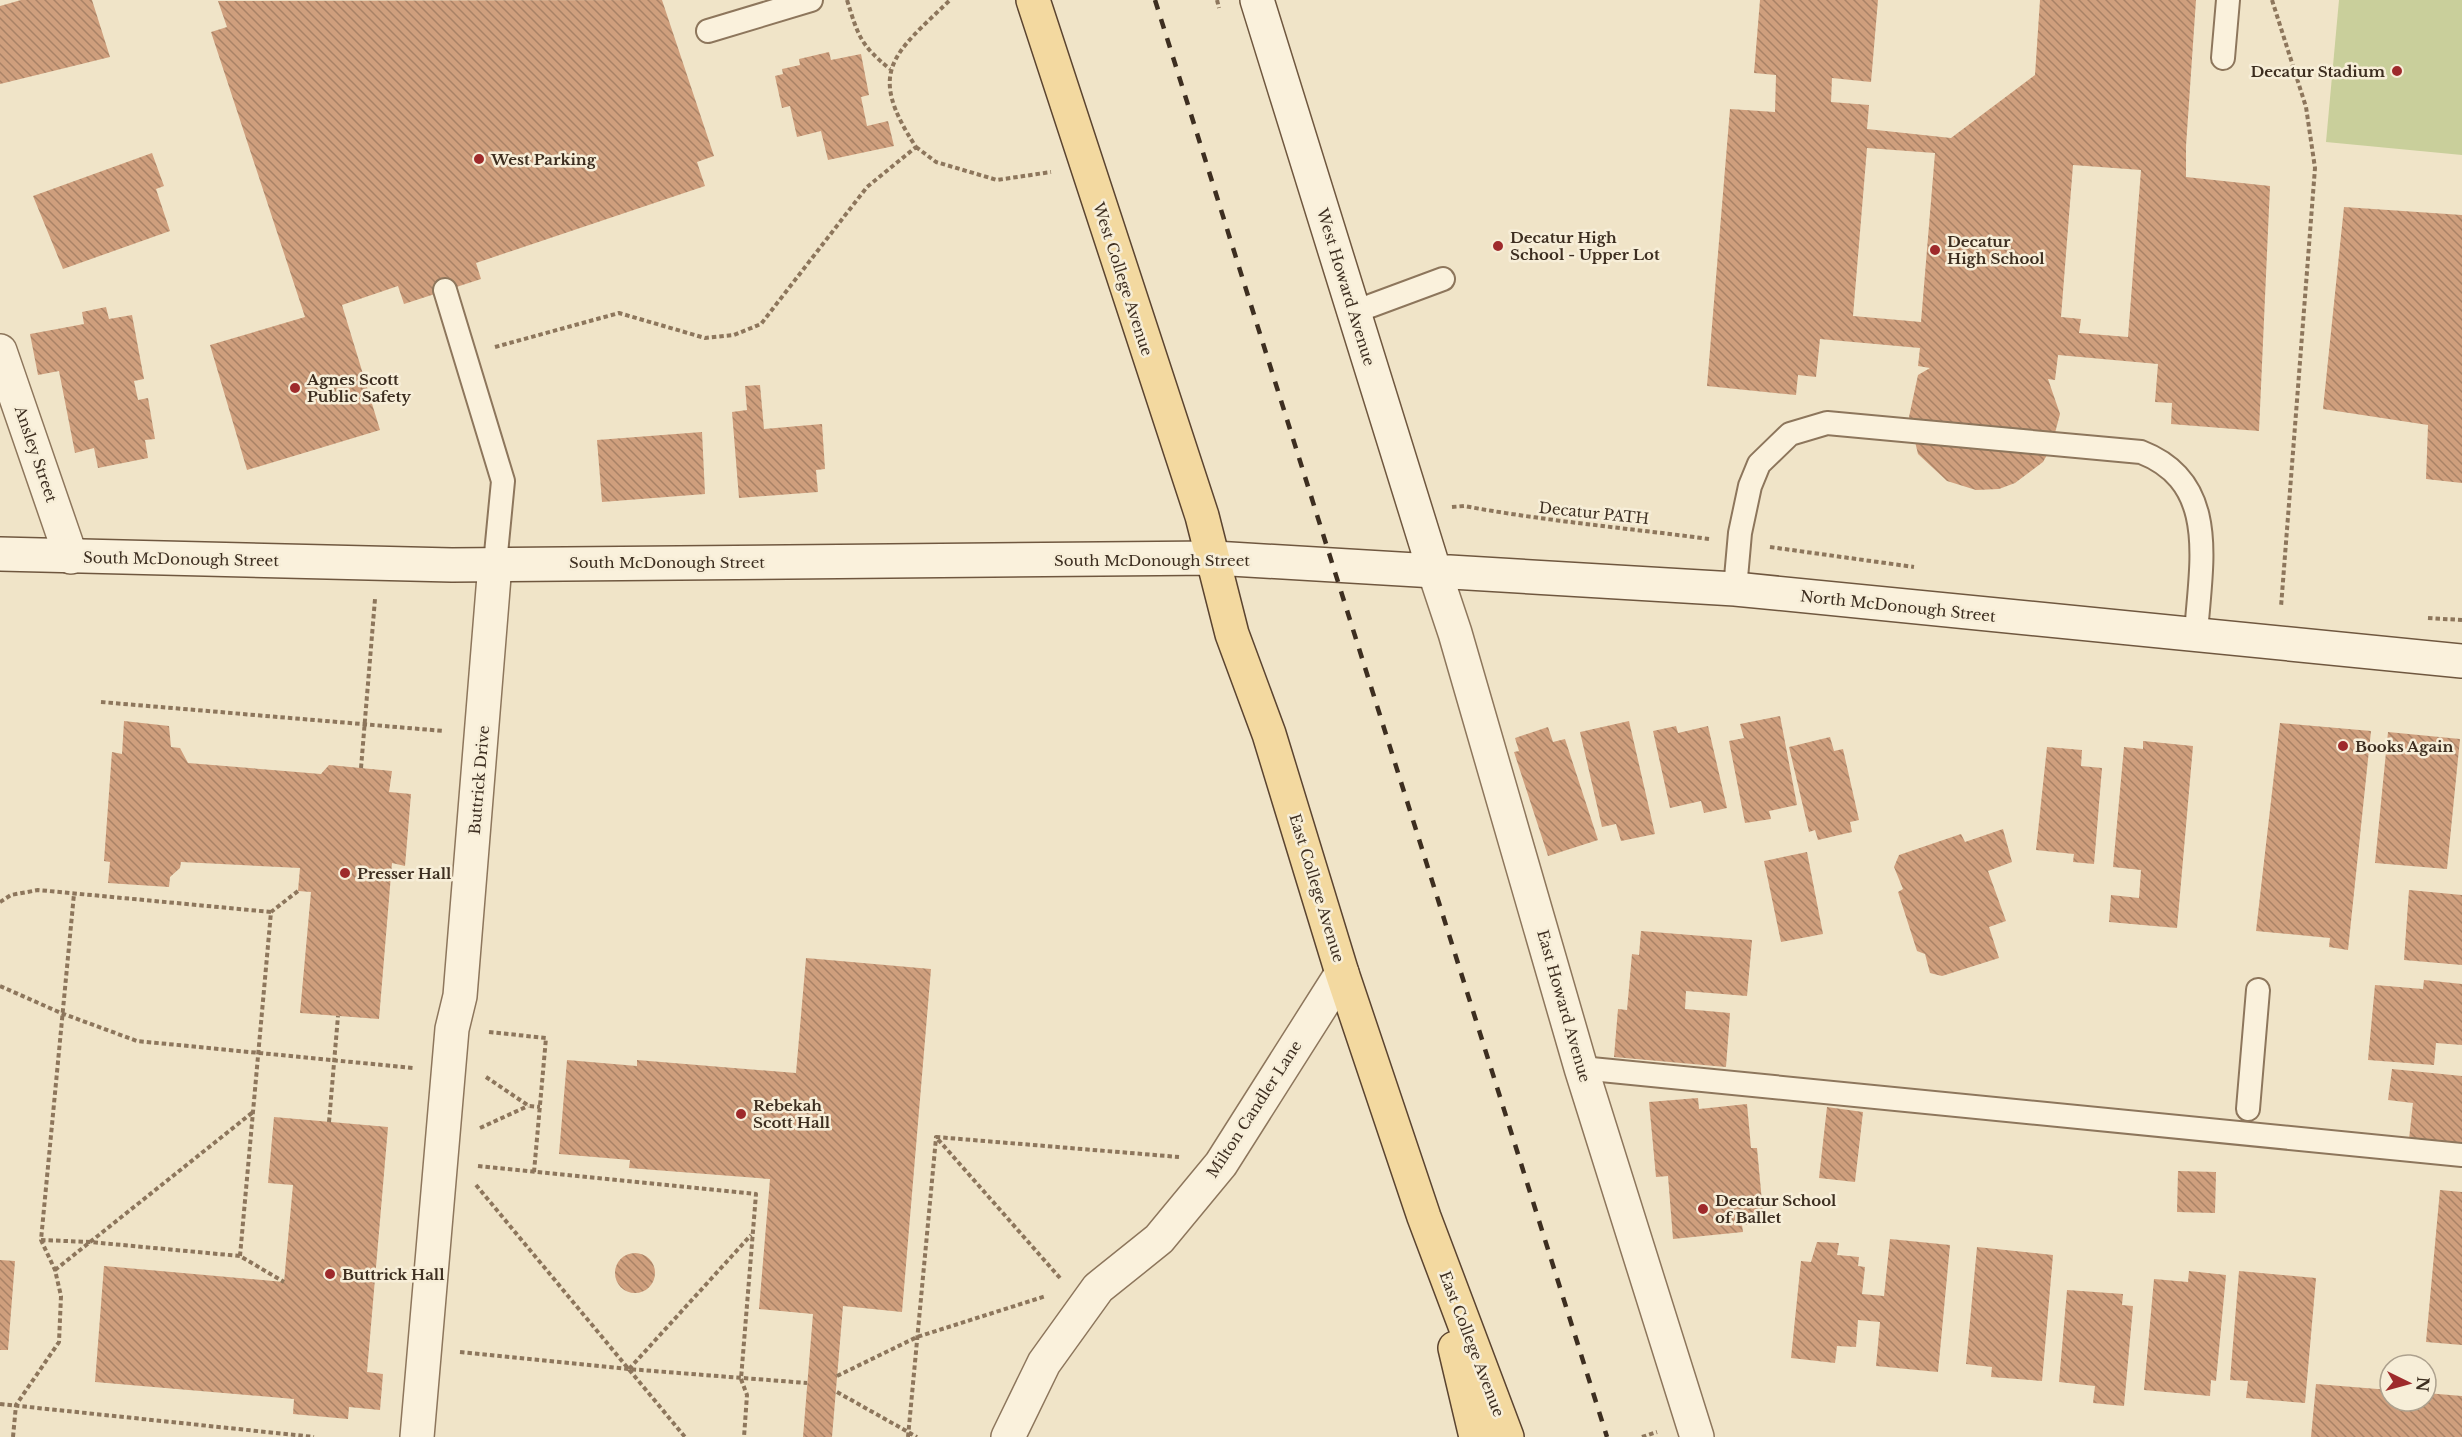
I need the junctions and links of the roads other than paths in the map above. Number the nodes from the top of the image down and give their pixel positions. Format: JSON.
{"nodes":[{"id":1,"x":811,"y":0,"type":"edge"},
{"id":2,"x":1033,"y":0,"type":"edge"},
{"id":3,"x":1257,"y":0,"type":"edge"},
{"id":4,"x":2228,"y":0,"type":"edge"},
{"id":5,"x":708,"y":31,"type":"dead end"},
{"id":6,"x":2223,"y":58,"type":"dead end"},
{"id":7,"x":1443,"y":279,"type":"dead end"},
{"id":8,"x":445,"y":290,"type":"dead end"},
{"id":9,"x":1354,"y":312,"type":"junction"},
{"id":10,"x":0,"y":351,"type":"edge"},
{"id":11,"x":0,"y":554,"type":"edge"},
{"id":12,"x":71,"y":557,"type":"junction"},
{"id":13,"x":1214,"y":558,"type":"junction"},
{"id":14,"x":495,"y":564,"type":"junction"},
{"id":15,"x":1333,"y":564,"type":"joint"},
{"id":16,"x":1435,"y":573,"type":"junction"},
{"id":17,"x":1735,"y":589,"type":"junction"},
{"id":18,"x":2196,"y":635,"type":"junction"},
{"id":19,"x":2462,"y":661,"type":"edge"},
{"id":20,"x":1342,"y":973,"type":"junction"},
{"id":21,"x":2258,"y":990,"type":"dead end"},
{"id":22,"x":1581,"y":1068,"type":"junction"},
{"id":23,"x":2248,"y":1109,"type":"dead end"},
{"id":24,"x":2462,"y":1155,"type":"edge"},
{"id":25,"x":1424,"y":1217,"type":"junction"},
{"id":26,"x":417,"y":1437,"type":"edge"},
{"id":27,"x":1008,"y":1437,"type":"edge"},
{"id":28,"x":1476,"y":1437,"type":"edge"},
{"id":29,"x":1508,"y":1437,"type":"edge"},
{"id":30,"x":1697,"y":1437,"type":"edge"}],
"edges":[{"from":1,"to":5,"type":"lane"},
{"from":2,"to":13,"type":"main road","name":"West College Avenue"},
{"from":3,"to":9,"type":"street","name":"West Howard Avenue"},
{"from":4,"to":6,"type":"lane"},
{"from":7,"to":9,"type":"lane"},
{"from":8,"to":14,"type":"lane"},
{"from":9,"to":16,"type":"street","name":"West Howard Avenue"},
{"from":10,"to":12,"type":"street","name":"Ansley Street"},
{"from":11,"to":12,"type":"street","name":"South McDonough Street"},
{"from":12,"to":14,"type":"street","name":"South McDonough Street"},
{"from":13,"to":14,"type":"street","name":"South McDonough Street"},
{"from":13,"to":15,"type":"street","name":"South McDonough Street"},
{"from":13,"to":20,"type":"main road","name":"East College Avenue"},
{"from":14,"to":26,"type":"street","name":"Buttrick Drive"},
{"from":15,"to":16,"type":"street","name":"North McDonough Street"},
{"from":16,"to":17,"type":"street","name":"North McDonough Street"},
{"from":16,"to":22,"type":"street","name":"East Howard Avenue"},
{"from":17,"to":18,"type":"street","name":"North McDonough Street"},
{"from":17,"to":18,"type":"lane"},
{"from":18,"to":19,"type":"street","name":"North McDonough Street"},
{"from":20,"to":25,"type":"main road","name":"East College Avenue"},
{"from":20,"to":27,"type":"street","name":"Milton Candler Lane"},
{"from":21,"to":23,"type":"lane"},
{"from":22,"to":24,"type":"lane"},
{"from":22,"to":30,"type":"street","name":"East Howard Avenue"},
{"from":25,"to":28,"type":"main road","name":"East College Avenue"},
{"from":25,"to":29,"type":"main road","name":"East College Avenue"}]}
